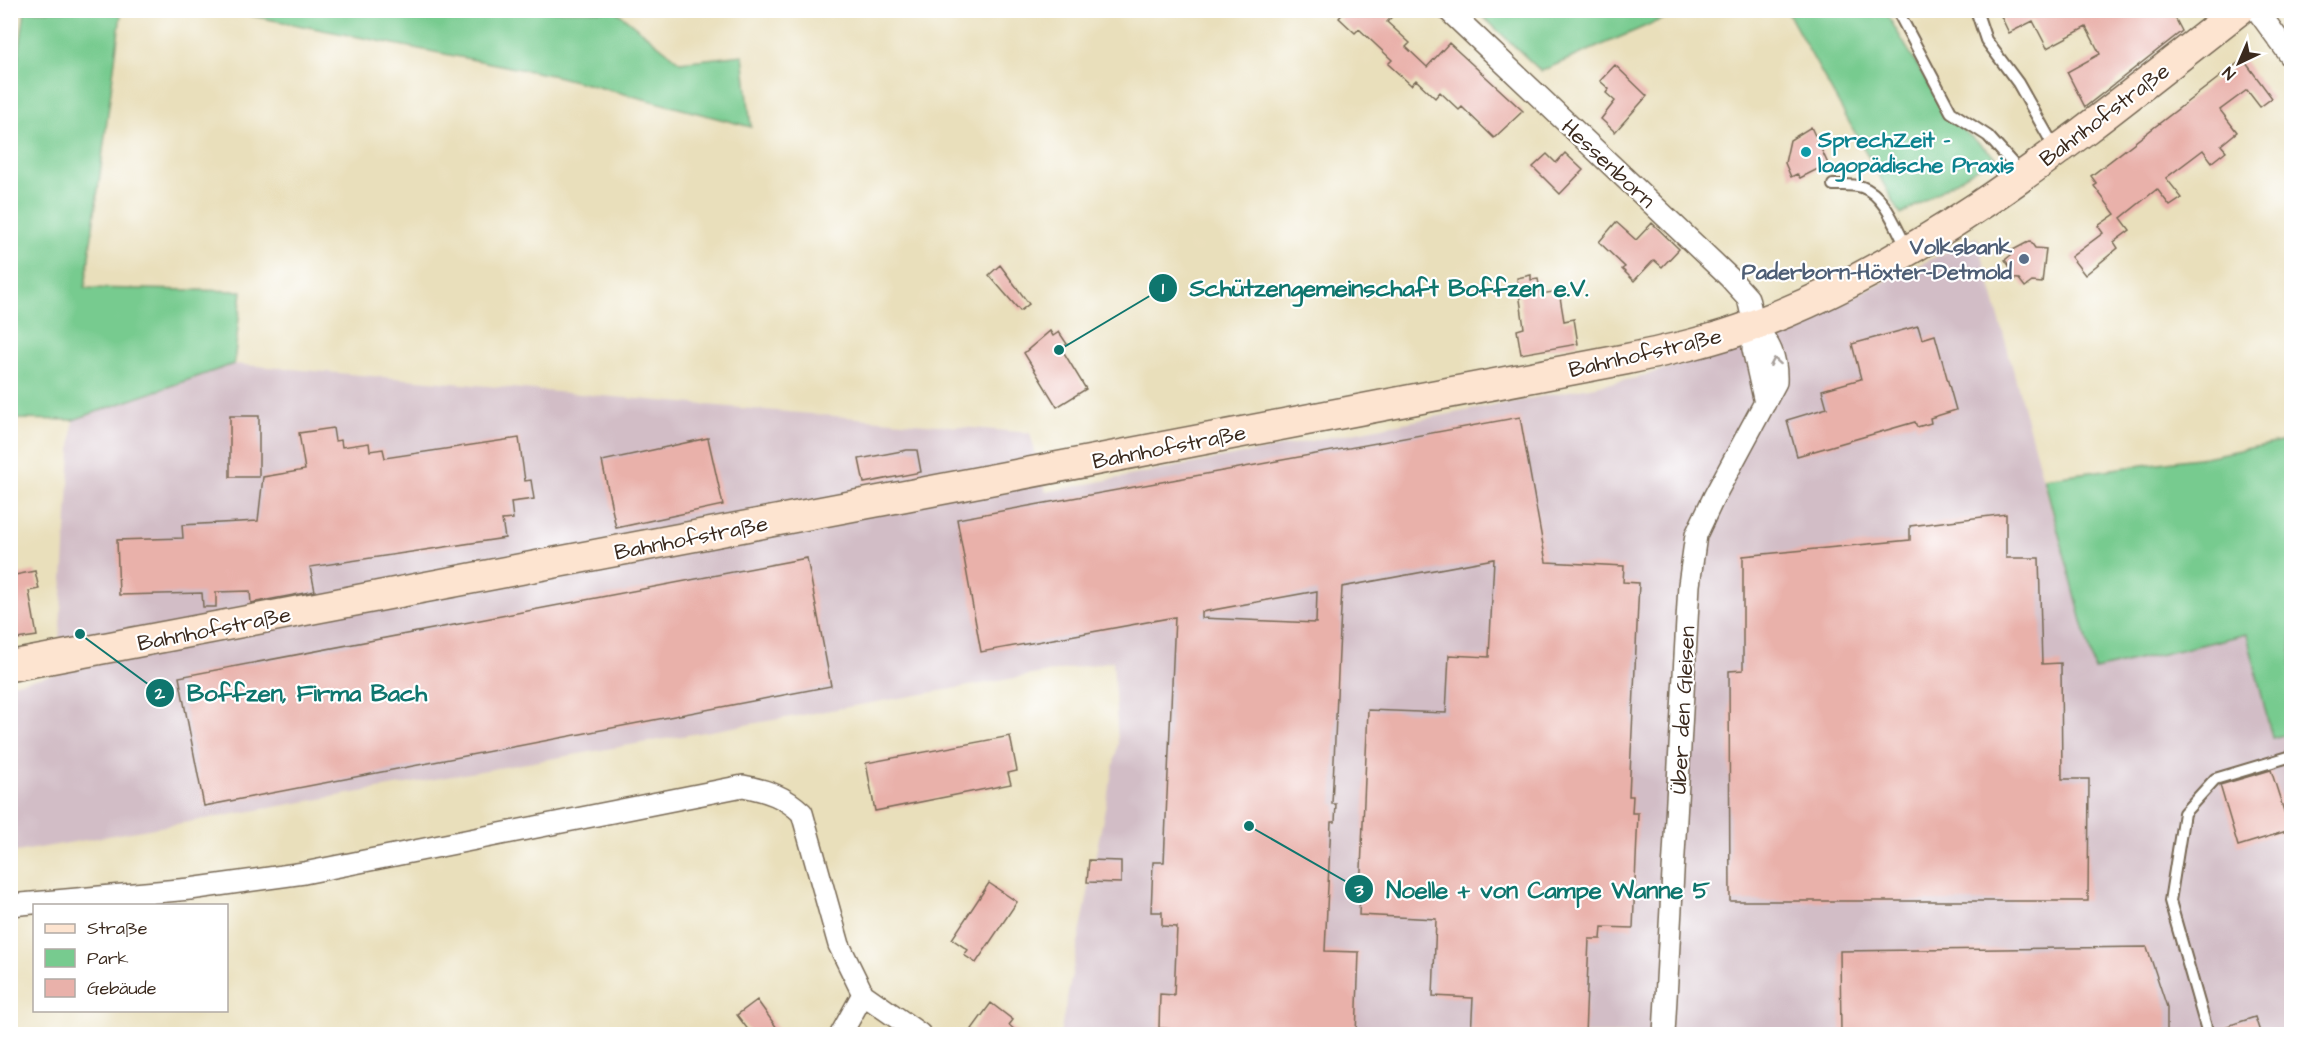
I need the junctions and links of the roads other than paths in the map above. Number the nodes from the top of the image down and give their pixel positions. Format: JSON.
{"nodes":[{"id":1,"x":1448,"y":10,"type":"edge"},
{"id":2,"x":1897,"y":10,"type":"edge"},
{"id":3,"x":1976,"y":10,"type":"edge"},
{"id":4,"x":2240,"y":10,"type":"edge"},
{"id":5,"x":2257,"y":10,"type":"edge"},
{"id":6,"x":2292,"y":58,"type":"edge"},
{"id":7,"x":2057,"y":151,"type":"junction"},
{"id":8,"x":2023,"y":175,"type":"junction"},
{"id":9,"x":1833,"y":185,"type":"dead end"},
{"id":10,"x":1909,"y":251,"type":"junction"},
{"id":11,"x":1754,"y":325,"type":"junction"},
{"id":12,"x":10,"y":666,"type":"edge"},
{"id":13,"x":2292,"y":756,"type":"edge"},
{"id":14,"x":10,"y":905,"type":"edge"},
{"id":15,"x":863,"y":994,"type":"junction"},
{"id":16,"x":840,"y":1035,"type":"edge"},
{"id":17,"x":920,"y":1035,"type":"edge"},
{"id":18,"x":1665,"y":1035,"type":"edge"},
{"id":19,"x":2208,"y":1035,"type":"edge"}],
"edges":[{"from":1,"to":11,"type":"street","name":"Hessenborn"},
{"from":2,"to":8,"type":"lane"},
{"from":3,"to":7,"type":"lane"},
{"from":4,"to":7,"type":"main road","name":"Bahnhofstraße"},
{"from":5,"to":6,"type":"street"},
{"from":7,"to":8,"type":"main road","name":"Bahnhofstraße"},
{"from":8,"to":10,"type":"main road","name":"Bahnhofstraße"},
{"from":9,"to":10,"type":"lane"},
{"from":10,"to":11,"type":"main road","name":"Bahnhofstraße"},
{"from":11,"to":12,"type":"main road","name":"Bahnhofstraße"},
{"from":11,"to":18,"type":"street","name":"Über den Gleisen"},
{"from":13,"to":19,"type":"lane"},
{"from":14,"to":15,"type":"street"},
{"from":15,"to":16,"type":"street"},
{"from":15,"to":17,"type":"street"}]}
